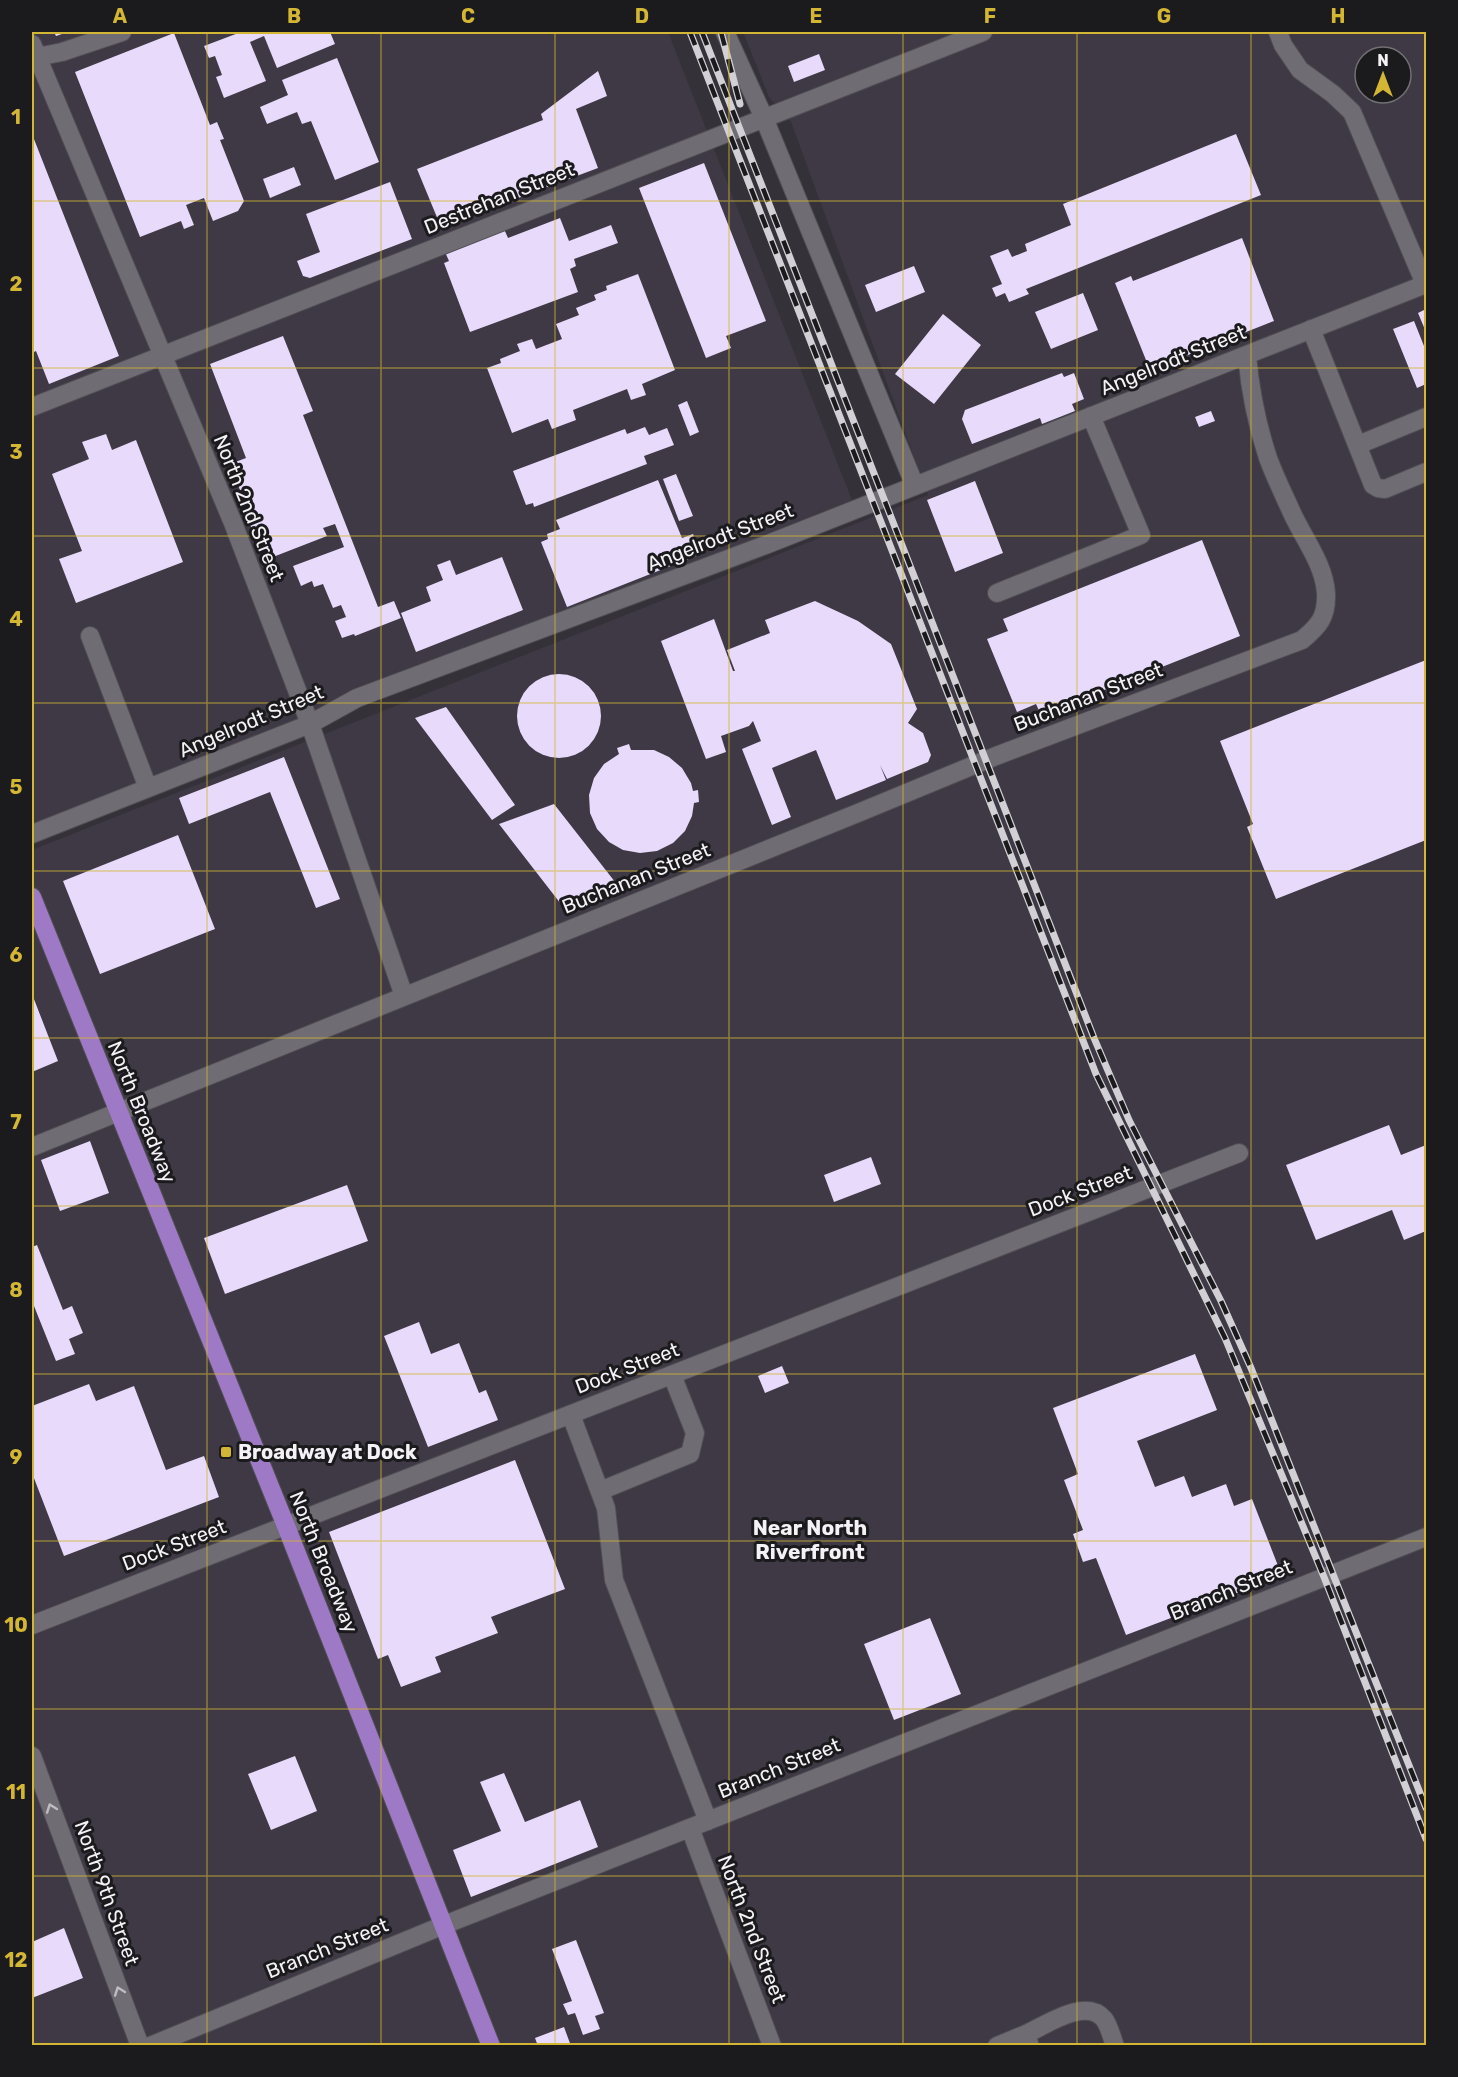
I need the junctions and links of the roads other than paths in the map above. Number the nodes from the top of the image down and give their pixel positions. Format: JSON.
{"nodes":[{"id":1,"x":122,"y":32,"type":"edge"},
{"id":2,"x":725,"y":32,"type":"edge"},
{"id":3,"x":983,"y":32,"type":"edge"},
{"id":4,"x":1278,"y":32,"type":"edge"},
{"id":5,"x":33,"y":53,"type":"edge"},
{"id":6,"x":764,"y":118,"type":"junction"},
{"id":7,"x":1426,"y":284,"type":"edge"},
{"id":8,"x":1311,"y":329,"type":"junction"},
{"id":9,"x":162,"y":355,"type":"junction"},
{"id":10,"x":1247,"y":355,"type":"junction"},
{"id":11,"x":32,"y":407,"type":"edge"},
{"id":12,"x":1091,"y":416,"type":"junction"},
{"id":13,"x":1426,"y":417,"type":"edge"},
{"id":14,"x":1358,"y":445,"type":"junction"},
{"id":15,"x":1426,"y":472,"type":"edge"},
{"id":16,"x":915,"y":486,"type":"junction"},
{"id":17,"x":997,"y":593,"type":"dead end"},
{"id":18,"x":90,"y":636,"type":"dead end"},
{"id":19,"x":310,"y":724,"type":"junction"},
{"id":20,"x":148,"y":788,"type":"junction"},
{"id":21,"x":32,"y":834,"type":"edge"},
{"id":22,"x":32,"y":897,"type":"edge"},
{"id":23,"x":404,"y":996,"type":"junction"},
{"id":24,"x":117,"y":1112,"type":"junction"},
{"id":25,"x":32,"y":1147,"type":"edge"},
{"id":26,"x":1239,"y":1153,"type":"dead end"},
{"id":27,"x":672,"y":1375,"type":"junction"},
{"id":28,"x":571,"y":1415,"type":"junction"},
{"id":29,"x":600,"y":1491,"type":"junction"},
{"id":30,"x":286,"y":1526,"type":"junction"},
{"id":31,"x":1426,"y":1537,"type":"edge"},
{"id":32,"x":32,"y":1624,"type":"edge"},
{"id":33,"x":32,"y":1756,"type":"edge"},
{"id":34,"x":708,"y":1821,"type":"junction"},
{"id":35,"x":690,"y":1828,"type":"junction"},
{"id":36,"x":444,"y":1925,"type":"junction"},
{"id":37,"x":1028,"y":2040,"type":"edge"},
{"id":38,"x":140,"y":2046,"type":"edge"},
{"id":39,"x":150,"y":2046,"type":"edge"},
{"id":40,"x":491,"y":2046,"type":"edge"},
{"id":41,"x":772,"y":2046,"type":"edge"},
{"id":42,"x":998,"y":2046,"type":"edge"},
{"id":43,"x":1115,"y":2046,"type":"edge"}],
"edges":[{"from":1,"to":5,"type":"street"},
{"from":2,"to":6,"type":"street"},
{"from":3,"to":6,"type":"street","name":"Destrehan Street"},
{"from":4,"to":7,"type":"street"},
{"from":5,"to":9,"type":"street","name":"North 2nd Street"},
{"from":6,"to":9,"type":"street","name":"Destrehan Street"},
{"from":6,"to":16,"type":"street"},
{"from":7,"to":8,"type":"street","name":"Angelrodt Street"},
{"from":8,"to":10,"type":"street","name":"Angelrodt Street"},
{"from":8,"to":14,"type":"street"},
{"from":9,"to":11,"type":"street","name":"Destrehan Street"},
{"from":9,"to":19,"type":"street","name":"North 2nd Street"},
{"from":10,"to":12,"type":"street","name":"Angelrodt Street"},
{"from":10,"to":23,"type":"street","name":"Buchanan Street"},
{"from":12,"to":16,"type":"street","name":"Angelrodt Street"},
{"from":12,"to":17,"type":"street"},
{"from":13,"to":14,"type":"street"},
{"from":14,"to":15,"type":"street"},
{"from":16,"to":19,"type":"street","name":"Angelrodt Street"},
{"from":18,"to":20,"type":"street"},
{"from":19,"to":20,"type":"street","name":"Angelrodt Street"},
{"from":19,"to":23,"type":"street","name":"North 2nd Street"},
{"from":20,"to":21,"type":"street","name":"Angelrodt Street"},
{"from":22,"to":24,"type":"main road","name":"North Broadway"},
{"from":23,"to":24,"type":"street","name":"Buchanan Street"},
{"from":24,"to":25,"type":"street","name":"Buchanan Street"},
{"from":24,"to":30,"type":"main road","name":"North Broadway"},
{"from":26,"to":27,"type":"street","name":"Dock Street"},
{"from":27,"to":28,"type":"street","name":"Dock Street"},
{"from":27,"to":29,"type":"street"},
{"from":28,"to":29,"type":"street"},
{"from":28,"to":30,"type":"street","name":"Dock Street"},
{"from":29,"to":34,"type":"street"},
{"from":30,"to":32,"type":"street","name":"Dock Street"},
{"from":30,"to":36,"type":"main road","name":"North Broadway"},
{"from":31,"to":34,"type":"street","name":"Branch Street"},
{"from":38,"to":33,"type":"street","name":"North 9th Street","one_way":true},
{"from":34,"to":35,"type":"street","name":"Branch Street"},
{"from":35,"to":36,"type":"street","name":"Branch Street"},
{"from":35,"to":41,"type":"street","name":"North 2nd Street"},
{"from":36,"to":39,"type":"street","name":"Branch Street"},
{"from":36,"to":40,"type":"main road","name":"North Broadway"},
{"from":37,"to":42,"type":"street"},
{"from":37,"to":43,"type":"street"}]}
